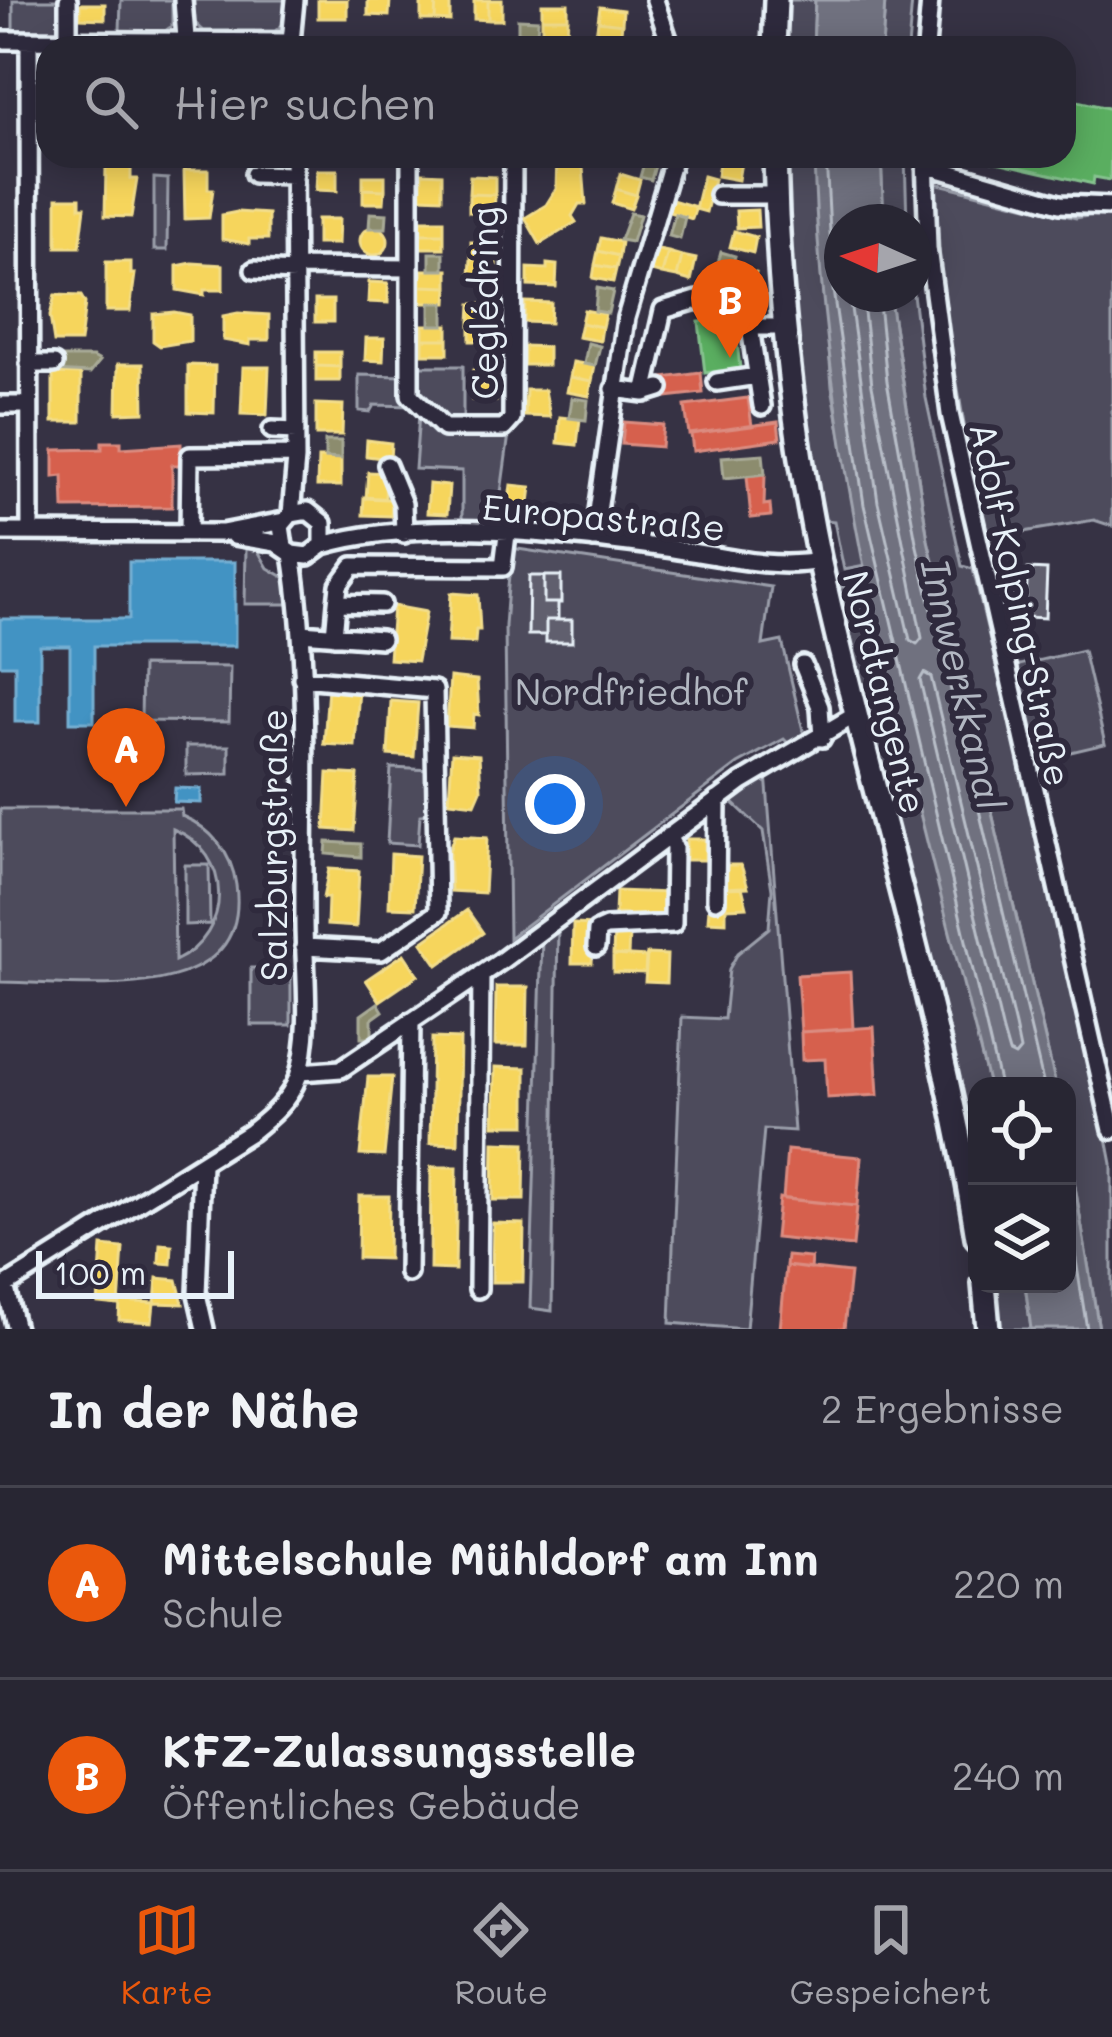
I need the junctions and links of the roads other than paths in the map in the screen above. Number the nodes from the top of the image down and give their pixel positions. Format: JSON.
{"nodes":[{"id":1,"x":68,"y":0,"type":"edge"},
{"id":2,"x":183,"y":0,"type":"edge"},
{"id":3,"x":295,"y":0,"type":"edge"},
{"id":4,"x":655,"y":0,"type":"edge"},
{"id":5,"x":776,"y":0,"type":"edge"},
{"id":6,"x":930,"y":0,"type":"edge"},
{"id":7,"x":68,"y":36,"type":"edge"},
{"id":8,"x":186,"y":36,"type":"edge"},
{"id":9,"x":293,"y":36,"type":"edge"},
{"id":10,"x":667,"y":36,"type":"edge"},
{"id":11,"x":774,"y":36,"type":"edge"},
{"id":12,"x":927,"y":36,"type":"edge"},
{"id":13,"x":0,"y":40,"type":"edge"},
{"id":14,"x":28,"y":40,"type":"junction"},
{"id":15,"x":36,"y":40,"type":"edge"},
{"id":16,"x":294,"y":168,"type":"edge"},
{"id":17,"x":410,"y":168,"type":"edge"},
{"id":18,"x":513,"y":168,"type":"edge"},
{"id":19,"x":670,"y":168,"type":"edge"},
{"id":20,"x":775,"y":168,"type":"edge"},
{"id":21,"x":925,"y":168,"type":"edge"},
{"id":22,"x":947,"y":168,"type":"edge"},
{"id":23,"x":254,"y":174,"type":"dead end"},
{"id":24,"x":294,"y":175,"type":"junction"},
{"id":25,"x":718,"y":194,"type":"dead end"},
{"id":26,"x":776,"y":195,"type":"junction"},
{"id":27,"x":1112,"y":206,"type":"edge"},
{"id":28,"x":409,"y":268,"type":"junction"},
{"id":29,"x":295,"y":269,"type":"junction"},
{"id":30,"x":254,"y":270,"type":"dead end"},
{"id":31,"x":785,"y":326,"type":"junction"},
{"id":32,"x":750,"y":327,"type":"junction"},
{"id":33,"x":29,"y":364,"type":"junction"},
{"id":34,"x":54,"y":364,"type":"dead end"},
{"id":35,"x":757,"y":376,"type":"junction"},
{"id":36,"x":717,"y":382,"type":"dead end"},
{"id":37,"x":614,"y":389,"type":"junction"},
{"id":38,"x":0,"y":405,"type":"edge"},
{"id":39,"x":28,"y":405,"type":"junction"},
{"id":40,"x":762,"y":406,"type":"dead end"},
{"id":41,"x":272,"y":430,"type":"dead end"},
{"id":42,"x":296,"y":430,"type":"junction"},
{"id":43,"x":296,"y":457,"type":"junction"},
{"id":44,"x":387,"y":465,"type":"dead end"},
{"id":45,"x":294,"y":515,"type":"junction"},
{"id":46,"x":323,"y":524,"type":"junction"},
{"id":47,"x":0,"y":532,"type":"edge"},
{"id":48,"x":30,"y":532,"type":"junction"},
{"id":49,"x":190,"y":532,"type":"junction"},
{"id":50,"x":222,"y":533,"type":"junction"},
{"id":51,"x":381,"y":534,"type":"junction"},
{"id":52,"x":404,"y":534,"type":"junction"},
{"id":53,"x":507,"y":534,"type":"junction"},
{"id":54,"x":594,"y":539,"type":"junction"},
{"id":55,"x":288,"y":550,"type":"junction"},
{"id":56,"x":318,"y":550,"type":"junction"},
{"id":57,"x":820,"y":561,"type":"junction"},
{"id":58,"x":337,"y":603,"type":"junction"},
{"id":59,"x":382,"y":604,"type":"dead end"},
{"id":60,"x":301,"y":626,"type":"junction"},
{"id":61,"x":334,"y":636,"type":"junction"},
{"id":62,"x":380,"y":639,"type":"dead end"},
{"id":63,"x":803,"y":665,"type":"dead end"},
{"id":64,"x":302,"y":678,"type":"junction"},
{"id":65,"x":855,"y":715,"type":"junction"},
{"id":66,"x":822,"y":738,"type":"junction"},
{"id":67,"x":860,"y":738,"type":"junction"},
{"id":68,"x":717,"y":800,"type":"junction"},
{"id":69,"x":668,"y":836,"type":"junction"},
{"id":70,"x":716,"y":900,"type":"dead end"},
{"id":71,"x":304,"y":947,"type":"junction"},
{"id":72,"x":596,"y":947,"type":"dead end"},
{"id":73,"x":482,"y":974,"type":"junction"},
{"id":74,"x":411,"y":1021,"type":"junction"},
{"id":75,"x":300,"y":1072,"type":"junction"},
{"id":76,"x":1112,"y":1130,"type":"edge"},
{"id":77,"x":202,"y":1164,"type":"junction"},
{"id":78,"x":968,"y":1195,"type":"edge"},
{"id":79,"x":408,"y":1273,"type":"dead end"},
{"id":80,"x":3,"y":1287,"type":"edge"},
{"id":81,"x":478,"y":1289,"type":"dead end"},
{"id":82,"x":986,"y":1293,"type":"edge"},
{"id":83,"x":16,"y":1329,"type":"edge"},
{"id":84,"x":205,"y":1329,"type":"edge"},
{"id":85,"x":988,"y":1329,"type":"edge"}],
"edges":[{"from":1,"to":7,"type":"street"},
{"from":2,"to":8,"type":"street"},
{"from":3,"to":9,"type":"street"},
{"from":4,"to":10,"type":"street"},
{"from":5,"to":11,"type":"main road"},
{"from":6,"to":12,"type":"street"},
{"from":13,"to":14,"type":"street"},
{"from":14,"to":15,"type":"street"},
{"from":14,"to":33,"type":"street"},
{"from":16,"to":24,"type":"street"},
{"from":17,"to":28,"type":"street","name":"Ceglédring"},
{"from":18,"to":28,"type":"street","name":"Ceglédring"},
{"from":19,"to":37,"type":"street"},
{"from":20,"to":26,"type":"main road","name":"Nordtangente"},
{"from":21,"to":76,"type":"street","name":"Adolf-Kolping-Straße"},
{"from":22,"to":27,"type":"street"},
{"from":23,"to":24,"type":"street"},
{"from":24,"to":29,"type":"street"},
{"from":25,"to":26,"type":"street"},
{"from":26,"to":31,"type":"main road","name":"Nordtangente"},
{"from":28,"to":29,"type":"street","name":"Ceglédring"},
{"from":29,"to":30,"type":"street","name":"Ceglédring"},
{"from":29,"to":42,"type":"street"},
{"from":31,"to":32,"type":"street"},
{"from":31,"to":57,"type":"main road","name":"Nordtangente"},
{"from":32,"to":35,"type":"street"},
{"from":32,"to":37,"type":"street"},
{"from":33,"to":34,"type":"street"},
{"from":33,"to":39,"type":"street"},
{"from":35,"to":36,"type":"street"},
{"from":35,"to":40,"type":"street"},
{"from":37,"to":54,"type":"street"},
{"from":38,"to":39,"type":"street"},
{"from":39,"to":48,"type":"street"},
{"from":41,"to":42,"type":"street"},
{"from":42,"to":43,"type":"street"},
{"from":43,"to":45,"type":"street"},
{"from":43,"to":49,"type":"street"},
{"from":44,"to":52,"type":"street"},
{"from":45,"to":46,"type":"street"},
{"from":45,"to":50,"type":"street"},
{"from":45,"to":55,"type":"street","name":"Salzburgstraße"},
{"from":46,"to":51,"type":"street","name":"Europastraße"},
{"from":46,"to":56,"type":"street","name":"Salzburgstraße"},
{"from":47,"to":48,"type":"street"},
{"from":48,"to":49,"type":"street"},
{"from":49,"to":50,"type":"street"},
{"from":50,"to":55,"type":"street"},
{"from":51,"to":52,"type":"street","name":"Europastraße"},
{"from":51,"to":56,"type":"street","name":"Europastraße"},
{"from":52,"to":53,"type":"street","name":"Europastraße"},
{"from":53,"to":54,"type":"street","name":"Europastraße"},
{"from":53,"to":58,"type":"street"},
{"from":54,"to":57,"type":"street","name":"Europastraße"},
{"from":55,"to":56,"type":"street","name":"Europastraße"},
{"from":55,"to":60,"type":"street","name":"Salzburgstraße"},
{"from":56,"to":60,"type":"street","name":"Salzburgstraße"},
{"from":57,"to":65,"type":"main road","name":"Nordtangente"},
{"from":58,"to":59,"type":"street"},
{"from":58,"to":61,"type":"street"},
{"from":60,"to":61,"type":"street"},
{"from":60,"to":64,"type":"street","name":"Salzburgstraße"},
{"from":61,"to":62,"type":"street"},
{"from":63,"to":66,"type":"street"},
{"from":64,"to":71,"type":"street","name":"Salzburgstraße"},
{"from":64,"to":71,"type":"street"},
{"from":65,"to":66,"type":"street"},
{"from":65,"to":67,"type":"main road","name":"Nordtangente"},
{"from":66,"to":67,"type":"street"},
{"from":66,"to":68,"type":"street"},
{"from":67,"to":78,"type":"main road","name":"Nordtangente"},
{"from":68,"to":69,"type":"street"},
{"from":68,"to":70,"type":"street"},
{"from":69,"to":72,"type":"street"},
{"from":69,"to":73,"type":"street"},
{"from":71,"to":75,"type":"street","name":"Salzburgstraße"},
{"from":73,"to":74,"type":"street"},
{"from":73,"to":81,"type":"street"},
{"from":74,"to":75,"type":"street"},
{"from":74,"to":79,"type":"street"},
{"from":75,"to":77,"type":"street"},
{"from":77,"to":80,"type":"street"},
{"from":77,"to":84,"type":"street"},
{"from":80,"to":83,"type":"street"},
{"from":82,"to":85,"type":"main road"}]}
